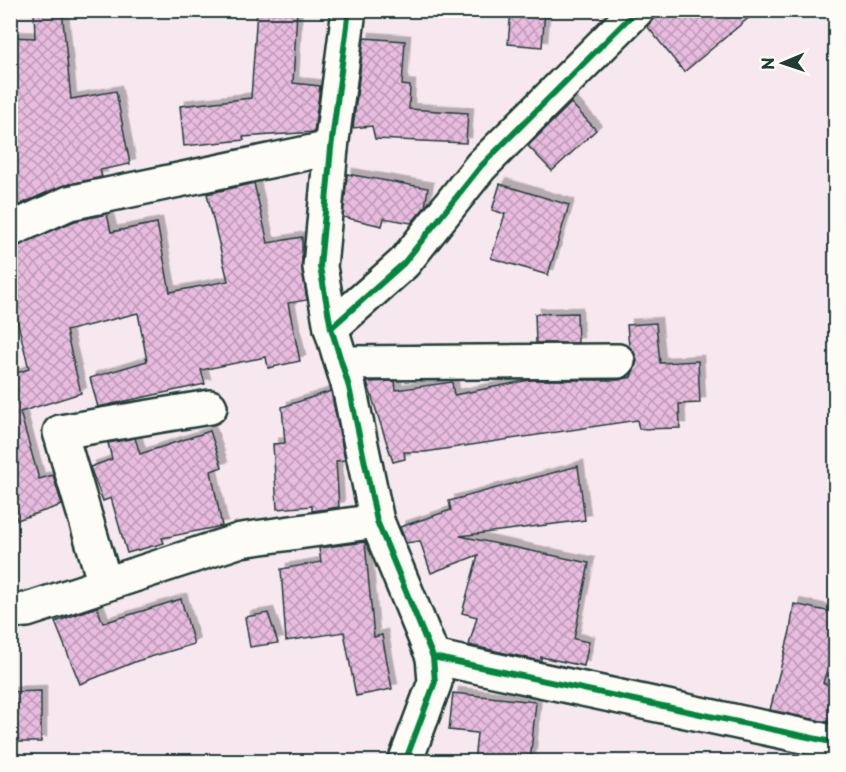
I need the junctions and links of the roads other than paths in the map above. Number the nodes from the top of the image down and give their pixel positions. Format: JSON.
{"nodes":[{"id":1,"x":349,"y":10,"type":"edge"},
{"id":2,"x":637,"y":10,"type":"edge"},
{"id":3,"x":331,"y":148,"type":"junction"},
{"id":4,"x":10,"y":230,"type":"edge"},
{"id":5,"x":331,"y":328,"type":"junction"},
{"id":6,"x":618,"y":360,"type":"dead end"},
{"id":7,"x":343,"y":363,"type":"junction"},
{"id":8,"x":210,"y":407,"type":"dead end"},
{"id":9,"x":377,"y":521,"type":"junction"},
{"id":10,"x":105,"y":584,"type":"junction"},
{"id":11,"x":10,"y":611,"type":"edge"},
{"id":12,"x":433,"y":657,"type":"junction"},
{"id":13,"x":836,"y":742,"type":"edge"},
{"id":14,"x":405,"y":762,"type":"edge"}],
"edges":[{"from":1,"to":3,"type":"street"},
{"from":2,"to":5,"type":"street"},
{"from":3,"to":4,"type":"street"},
{"from":3,"to":5,"type":"street"},
{"from":5,"to":7,"type":"street"},
{"from":6,"to":7,"type":"street"},
{"from":7,"to":9,"type":"street"},
{"from":8,"to":10,"type":"street"},
{"from":9,"to":10,"type":"street"},
{"from":9,"to":12,"type":"street"},
{"from":10,"to":11,"type":"street"},
{"from":12,"to":13,"type":"street"},
{"from":12,"to":14,"type":"street"}]}
